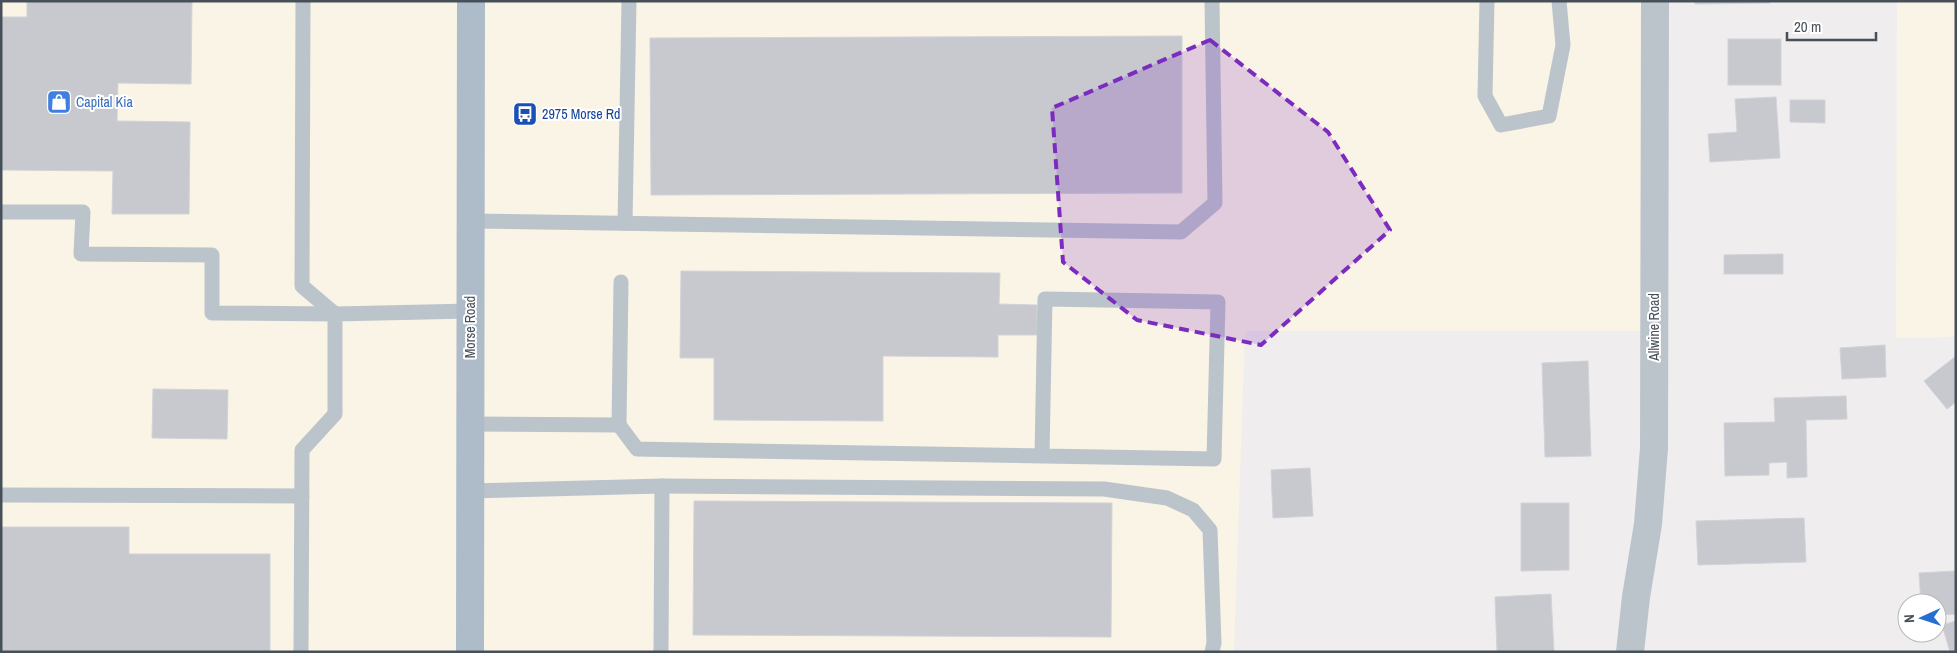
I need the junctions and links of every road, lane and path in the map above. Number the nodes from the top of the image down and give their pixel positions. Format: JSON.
{"nodes":[{"id":1,"x":303,"y":1,"type":"edge"},
{"id":2,"x":471,"y":1,"type":"edge"},
{"id":3,"x":628,"y":1,"type":"edge"},
{"id":4,"x":1212,"y":1,"type":"edge"},
{"id":5,"x":1487,"y":1,"type":"edge"},
{"id":6,"x":1559,"y":1,"type":"edge"},
{"id":7,"x":1655,"y":1,"type":"edge"},
{"id":8,"x":1,"y":212,"type":"edge"},
{"id":9,"x":470,"y":221,"type":"junction"},
{"id":10,"x":625,"y":223,"type":"junction"},
{"id":11,"x":620,"y":282,"type":"dead end"},
{"id":12,"x":470,"y":311,"type":"junction"},
{"id":13,"x":335,"y":314,"type":"junction"},
{"id":14,"x":470,"y":424,"type":"junction"},
{"id":15,"x":619,"y":425,"type":"junction"},
{"id":16,"x":1042,"y":456,"type":"junction"},
{"id":17,"x":662,"y":486,"type":"junction"},
{"id":18,"x":470,"y":491,"type":"junction"},
{"id":19,"x":1,"y":495,"type":"edge"},
{"id":20,"x":302,"y":496,"type":"junction"},
{"id":21,"x":301,"y":652,"type":"edge"},
{"id":22,"x":470,"y":652,"type":"edge"},
{"id":23,"x":661,"y":652,"type":"edge"},
{"id":24,"x":1212,"y":652,"type":"edge"},
{"id":25,"x":1630,"y":652,"type":"edge"}],
"edges":[{"from":1,"to":13,"type":"lane"},
{"from":2,"to":9,"type":"main road","name":"Morse Road"},
{"from":3,"to":10,"type":"lane"},
{"from":4,"to":10,"type":"lane"},
{"from":5,"to":6,"type":"lane"},
{"from":7,"to":25,"type":"street","name":"Allwine Road"},
{"from":8,"to":13,"type":"lane"},
{"from":9,"to":10,"type":"lane"},
{"from":9,"to":12,"type":"main road","name":"Morse Road"},
{"from":11,"to":15,"type":"lane"},
{"from":12,"to":13,"type":"lane"},
{"from":12,"to":14,"type":"main road","name":"Morse Road"},
{"from":13,"to":20,"type":"lane"},
{"from":14,"to":15,"type":"lane"},
{"from":14,"to":18,"type":"main road","name":"Morse Road"},
{"from":15,"to":16,"type":"lane"},
{"from":16,"to":16,"type":"lane"},
{"from":17,"to":18,"type":"lane"},
{"from":17,"to":23,"type":"lane"},
{"from":17,"to":24,"type":"lane"},
{"from":18,"to":22,"type":"main road","name":"Morse Road"},
{"from":19,"to":20,"type":"lane"},
{"from":20,"to":21,"type":"lane"}]}
